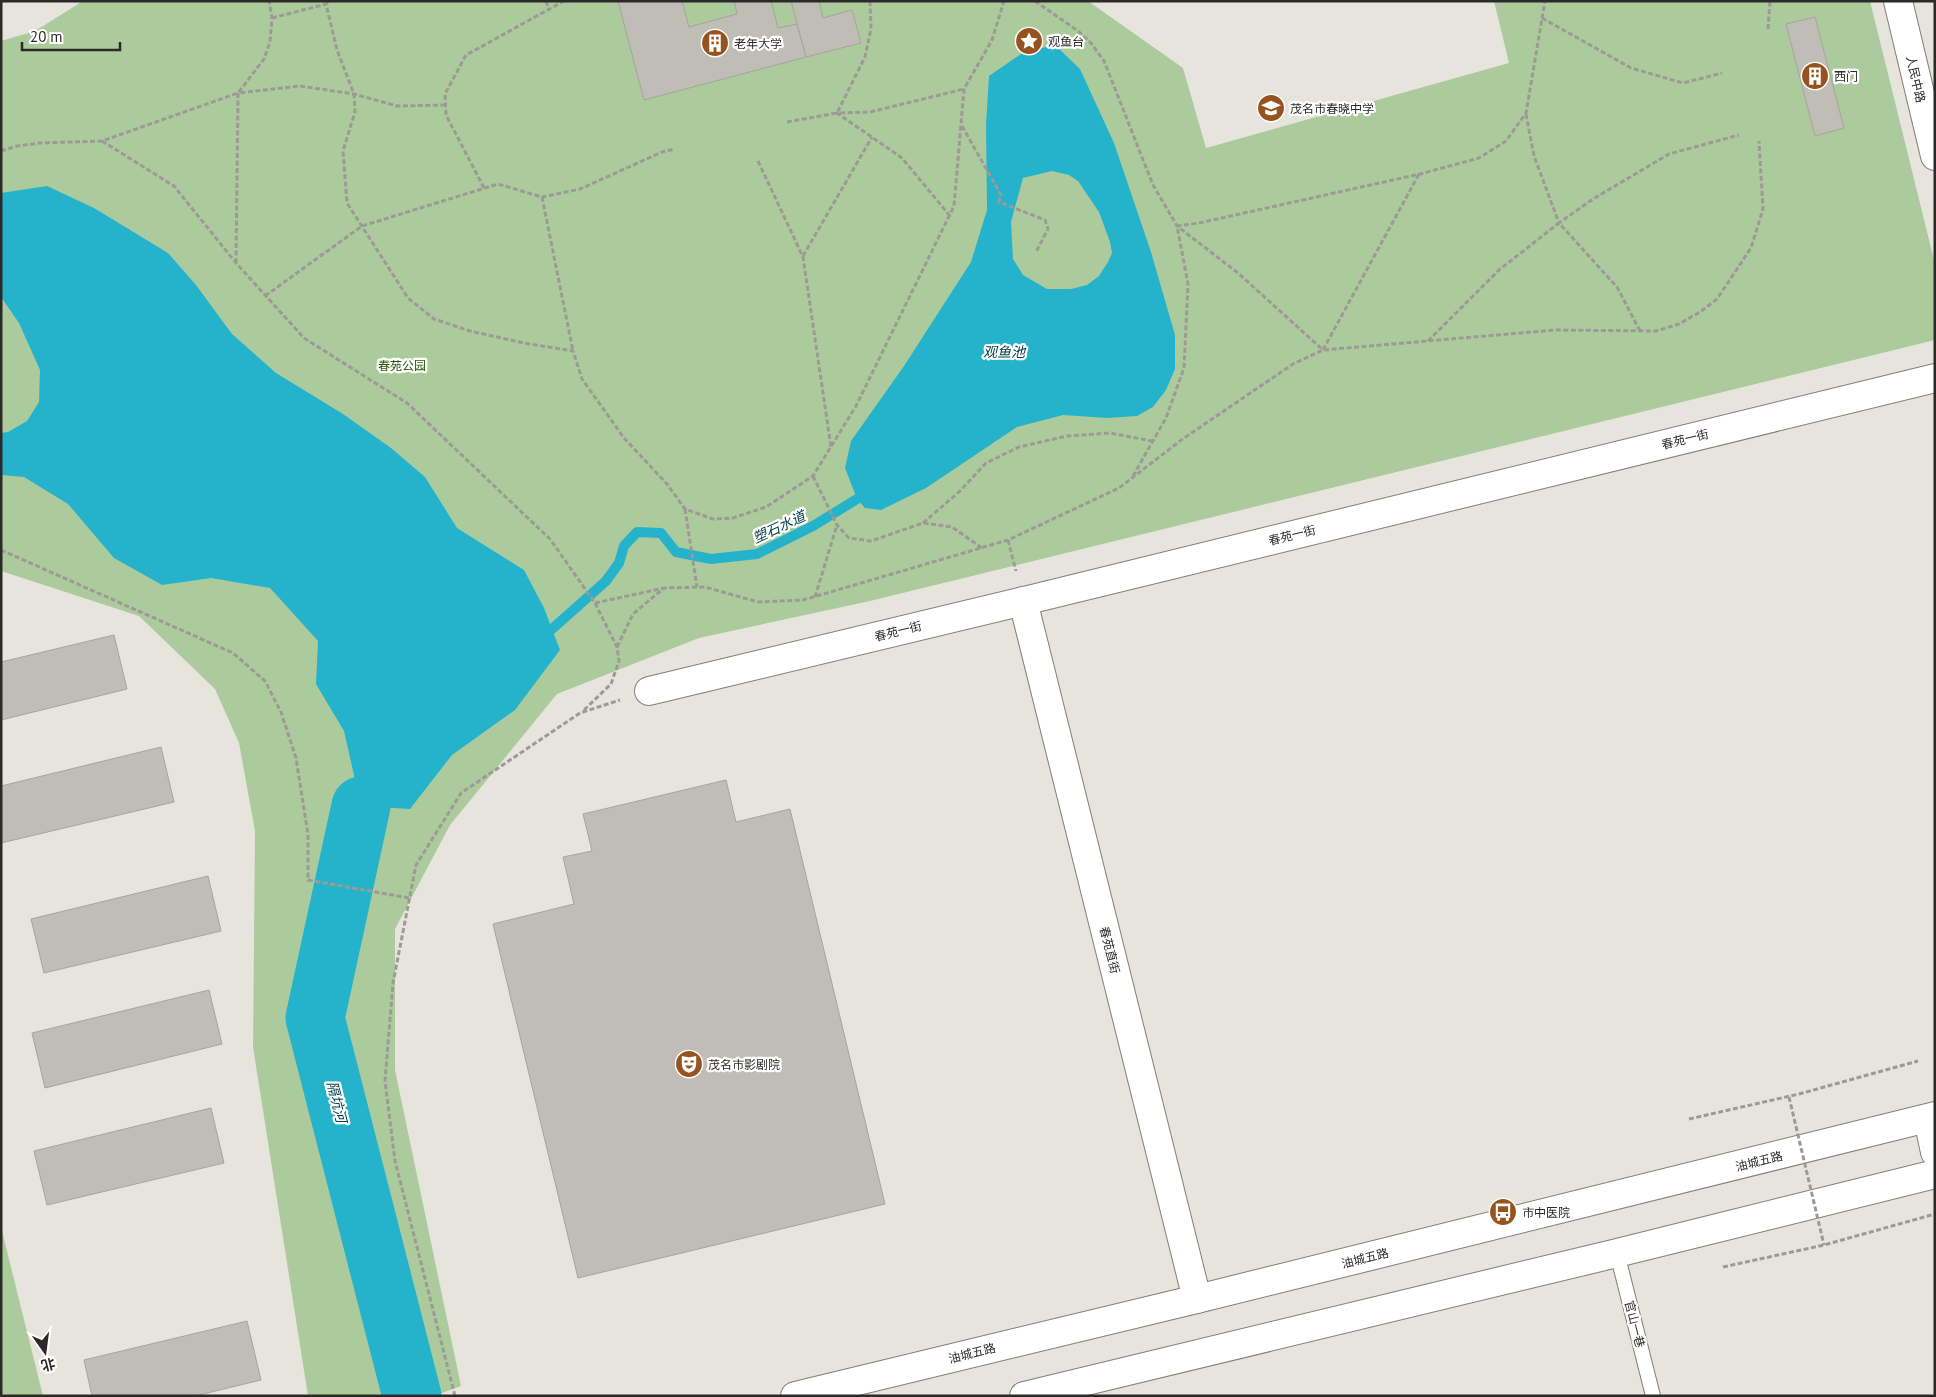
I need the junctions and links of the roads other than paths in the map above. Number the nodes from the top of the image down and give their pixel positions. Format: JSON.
{"nodes":[{"id":1,"x":1898,"y":1,"type":"edge"},
{"id":2,"x":1935,"y":156,"type":"edge"},
{"id":3,"x":1935,"y":378,"type":"edge"},
{"id":4,"x":1023,"y":601,"type":"junction"},
{"id":5,"x":649,"y":691,"type":"road end"},
{"id":6,"x":1931,"y":1117,"type":"edge"},
{"id":7,"x":1935,"y":1152,"type":"edge"},
{"id":8,"x":1935,"y":1174,"type":"edge"},
{"id":9,"x":1617,"y":1253,"type":"junction"},
{"id":10,"x":1197,"y":1299,"type":"junction"},
{"id":11,"x":795,"y":1396,"type":"edge"},
{"id":12,"x":1024,"y":1396,"type":"edge"},
{"id":13,"x":1653,"y":1396,"type":"edge"}],
"edges":[{"from":1,"to":2,"type":"main road","name":"人民中路"},
{"from":3,"to":4,"type":"main road","name":"春苑一街"},
{"from":4,"to":5,"type":"main road","name":"春苑一街"},
{"from":4,"to":10,"type":"main road","name":"春苑直街"},
{"from":6,"to":7,"type":"main road"},
{"from":6,"to":10,"type":"main road","name":"油城五路"},
{"from":8,"to":9,"type":"main road"},
{"from":9,"to":12,"type":"main road"},
{"from":9,"to":13,"type":"lane","name":"官山一巷"},
{"from":10,"to":11,"type":"main road","name":"油城五路"}]}
